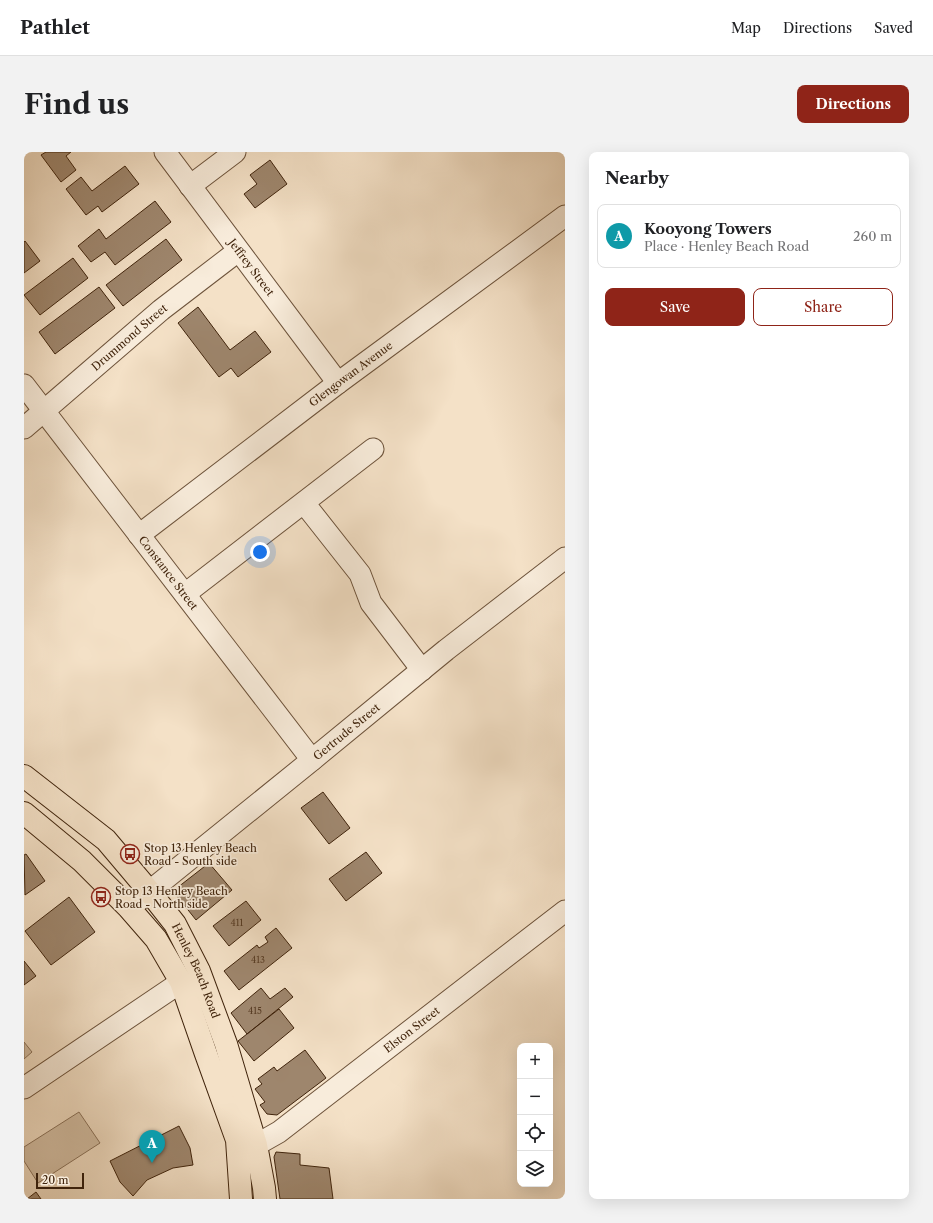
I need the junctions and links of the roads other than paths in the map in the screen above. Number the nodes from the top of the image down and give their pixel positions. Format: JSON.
{"nodes":[{"id":1,"x":165,"y":152,"type":"edge"},
{"id":2,"x":235,"y":152,"type":"edge"},
{"id":3,"x":190,"y":186,"type":"junction"},
{"id":4,"x":565,"y":216,"type":"edge"},
{"id":5,"x":238,"y":251,"type":"junction"},
{"id":6,"x":338,"y":383,"type":"junction"},
{"id":7,"x":24,"y":385,"type":"edge"},
{"id":8,"x":44,"y":411,"type":"junction"},
{"id":9,"x":24,"y":428,"type":"edge"},
{"id":10,"x":373,"y":449,"type":"dead end"},
{"id":11,"x":304,"y":503,"type":"junction"},
{"id":12,"x":139,"y":535,"type":"junction"},
{"id":13,"x":565,"y":558,"type":"edge"},
{"id":14,"x":185,"y":594,"type":"junction"},
{"id":15,"x":422,"y":670,"type":"junction"},
{"id":16,"x":312,"y":760,"type":"junction"},
{"id":17,"x":24,"y":776,"type":"edge"},
{"id":18,"x":24,"y":813,"type":"edge"},
{"id":19,"x":149,"y":891,"type":"junction"},
{"id":20,"x":129,"y":908,"type":"junction"},
{"id":21,"x":565,"y":911,"type":"edge"},
{"id":22,"x":181,"y":982,"type":"junction"},
{"id":23,"x":24,"y":1088,"type":"edge"},
{"id":24,"x":256,"y":1145,"type":"junction"},
{"id":25,"x":241,"y":1199,"type":"edge"},
{"id":26,"x":264,"y":1199,"type":"edge"}],
"edges":[{"from":1,"to":3,"type":"street","name":"Jeffrey Street"},
{"from":2,"to":3,"type":"street"},
{"from":3,"to":5,"type":"street","name":"Jeffrey Street"},
{"from":4,"to":6,"type":"street","name":"Glengowan Avenue"},
{"from":5,"to":6,"type":"street","name":"Jeffrey Street"},
{"from":5,"to":8,"type":"street","name":"Drummond Street"},
{"from":6,"to":12,"type":"street","name":"Glengowan Avenue"},
{"from":7,"to":8,"type":"street","name":"Constance Street"},
{"from":8,"to":9,"type":"street","name":"Drummond Street"},
{"from":8,"to":12,"type":"street","name":"Constance Street"},
{"from":10,"to":11,"type":"street"},
{"from":11,"to":14,"type":"street"},
{"from":11,"to":15,"type":"street"},
{"from":12,"to":14,"type":"street","name":"Constance Street"},
{"from":13,"to":15,"type":"street","name":"Gertrude Street"},
{"from":14,"to":16,"type":"street","name":"Constance Street"},
{"from":15,"to":16,"type":"street","name":"Gertrude Street"},
{"from":16,"to":19,"type":"street","name":"Gertrude Street"},
{"from":17,"to":19,"type":"main road","name":"Henley Beach Road"},
{"from":18,"to":20,"type":"main road","name":"Henley Beach Road"},
{"from":19,"to":20,"type":"street","name":"Gertrude Street"},
{"from":19,"to":24,"type":"main road","name":"Henley Beach Road"},
{"from":20,"to":22,"type":"main road","name":"Henley Beach Road"},
{"from":21,"to":24,"type":"street","name":"Elston Street"},
{"from":22,"to":23,"type":"street"},
{"from":22,"to":25,"type":"main road","name":"Henley Beach Road"},
{"from":24,"to":26,"type":"main road","name":"Henley Beach Road"}]}
